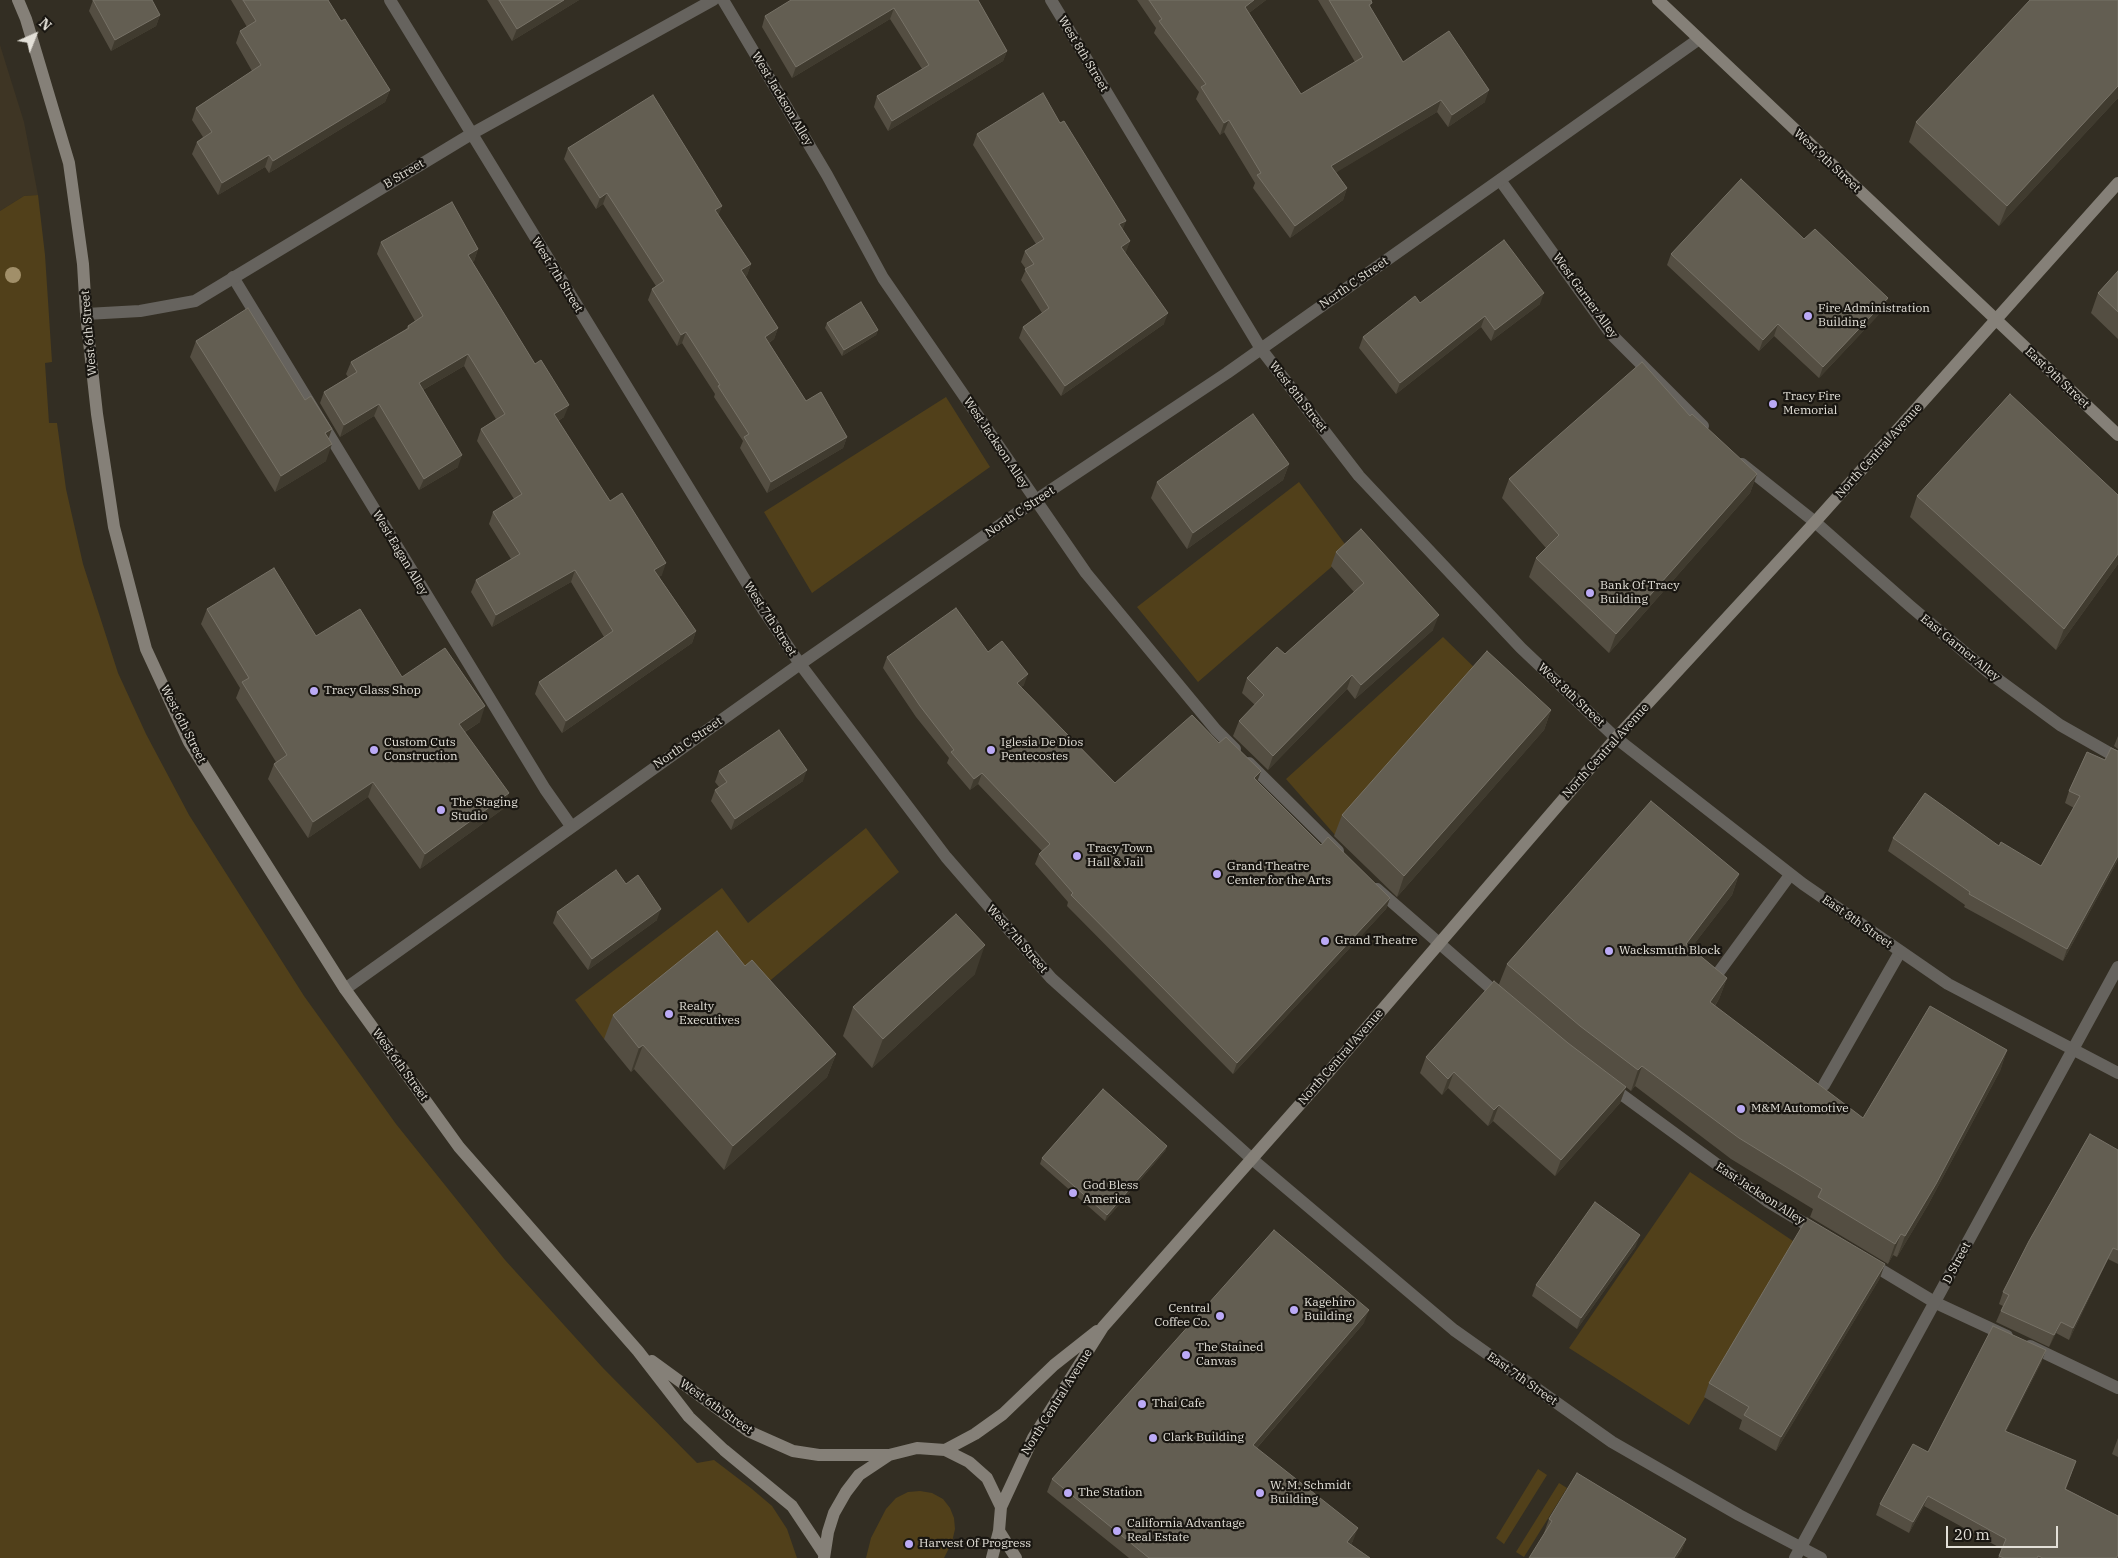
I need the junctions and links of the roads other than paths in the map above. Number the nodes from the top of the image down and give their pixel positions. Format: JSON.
{"nodes":[{"id":1,"x":18,"y":0,"type":"edge"},
{"id":2,"x":390,"y":0,"type":"edge"},
{"id":3,"x":713,"y":0,"type":"edge"},
{"id":4,"x":723,"y":0,"type":"edge"},
{"id":5,"x":1050,"y":0,"type":"edge"},
{"id":6,"x":1658,"y":0,"type":"edge"},
{"id":7,"x":1699,"y":39,"type":"junction"},
{"id":8,"x":473,"y":133,"type":"junction"},
{"id":9,"x":1500,"y":180,"type":"junction"},
{"id":10,"x":2118,"y":183,"type":"edge"},
{"id":11,"x":233,"y":277,"type":"junction"},
{"id":12,"x":86,"y":314,"type":"junction"},
{"id":13,"x":1996,"y":320,"type":"junction"},
{"id":14,"x":1261,"y":349,"type":"junction"},
{"id":15,"x":1709,"y":432,"type":"edge"},
{"id":16,"x":2118,"y":435,"type":"edge"},
{"id":17,"x":1730,"y":453,"type":"edge"},
{"id":18,"x":1036,"y":500,"type":"junction"},
{"id":19,"x":1815,"y":522,"type":"junction"},
{"id":20,"x":800,"y":664,"type":"junction"},
{"id":21,"x":1616,"y":738,"type":"junction"},
{"id":22,"x":2118,"y":758,"type":"edge"},
{"id":23,"x":571,"y":826,"type":"junction"},
{"id":24,"x":1348,"y":860,"type":"edge"},
{"id":25,"x":1790,"y":875,"type":"junction"},
{"id":26,"x":1369,"y":881,"type":"edge"},
{"id":27,"x":1440,"y":943,"type":"junction"},
{"id":28,"x":1900,"y":952,"type":"junction"},
{"id":29,"x":2118,"y":967,"type":"edge"},
{"id":30,"x":1713,"y":980,"type":"edge"},
{"id":31,"x":345,"y":990,"type":"junction"},
{"id":32,"x":1513,"y":1007,"type":"edge"},
{"id":33,"x":2072,"y":1051,"type":"junction"},
{"id":34,"x":2118,"y":1073,"type":"edge"},
{"id":35,"x":1602,"y":1080,"type":"edge"},
{"id":36,"x":1824,"y":1085,"type":"dead end"},
{"id":37,"x":1252,"y":1159,"type":"junction"},
{"id":38,"x":1829,"y":1238,"type":"edge"},
{"id":39,"x":1854,"y":1253,"type":"edge"},
{"id":40,"x":1936,"y":1303,"type":"junction"},
{"id":41,"x":1103,"y":1327,"type":"junction"},
{"id":42,"x":638,"y":1351,"type":"junction"},
{"id":43,"x":2118,"y":1388,"type":"edge"},
{"id":44,"x":945,"y":1450,"type":"junction"},
{"id":45,"x":889,"y":1454,"type":"junction"},
{"id":46,"x":1001,"y":1507,"type":"junction"},
{"id":47,"x":999,"y":1531,"type":"junction"},
{"id":48,"x":1798,"y":1552,"type":"edge"},
{"id":49,"x":824,"y":1556,"type":"edge"},
{"id":50,"x":992,"y":1558,"type":"edge"},
{"id":51,"x":1016,"y":1558,"type":"edge"},
{"id":52,"x":1821,"y":1558,"type":"edge"}],
"edges":[{"from":1,"to":12,"type":"street","name":"West 6th Street"},
{"from":2,"to":8,"type":"street","name":"West 7th Street"},
{"from":3,"to":8,"type":"street","name":"B Street"},
{"from":4,"to":18,"type":"street","name":"West Jackson Alley"},
{"from":5,"to":14,"type":"street","name":"West 8th Street"},
{"from":6,"to":7,"type":"street","name":"West 9th Street"},
{"from":7,"to":9,"type":"street","name":"North C Street"},
{"from":7,"to":13,"type":"street","name":"West 9th Street"},
{"from":8,"to":11,"type":"street","name":"B Street"},
{"from":8,"to":20,"type":"street","name":"West 7th Street"},
{"from":9,"to":14,"type":"street","name":"North C Street"},
{"from":9,"to":15,"type":"street","name":"West Garner Alley"},
{"from":10,"to":13,"type":"street","name":"North Central Avenue"},
{"from":11,"to":12,"type":"street","name":"B Street"},
{"from":11,"to":23,"type":"street","name":"West Eagan Alley"},
{"from":12,"to":31,"type":"street","name":"West 6th Street"},
{"from":13,"to":16,"type":"street","name":"East 9th Street"},
{"from":13,"to":19,"type":"street","name":"North Central Avenue"},
{"from":14,"to":18,"type":"street","name":"North C Street"},
{"from":14,"to":21,"type":"street","name":"West 8th Street"},
{"from":17,"to":19,"type":"street"},
{"from":18,"to":20,"type":"street","name":"North C Street"},
{"from":18,"to":24,"type":"street","name":"West Jackson Alley"},
{"from":19,"to":21,"type":"street","name":"North Central Avenue"},
{"from":19,"to":22,"type":"street","name":"East Garner Alley"},
{"from":20,"to":23,"type":"street","name":"North C Street"},
{"from":20,"to":37,"type":"street","name":"West 7th Street"},
{"from":21,"to":25,"type":"street","name":"East 8th Street"},
{"from":21,"to":27,"type":"street","name":"North Central Avenue"},
{"from":23,"to":31,"type":"street","name":"North C Street"},
{"from":25,"to":28,"type":"street","name":"East 8th Street"},
{"from":25,"to":30,"type":"street"},
{"from":26,"to":27,"type":"street"},
{"from":27,"to":32,"type":"street"},
{"from":27,"to":37,"type":"street","name":"North Central Avenue"},
{"from":28,"to":33,"type":"street","name":"East 8th Street"},
{"from":28,"to":36,"type":"street"},
{"from":29,"to":33,"type":"street","name":"D Street"},
{"from":31,"to":42,"type":"street","name":"West 6th Street"},
{"from":33,"to":34,"type":"street","name":"East 8th Street"},
{"from":33,"to":40,"type":"street","name":"D Street"},
{"from":35,"to":38,"type":"street","name":"East Jackson Alley"},
{"from":37,"to":41,"type":"street","name":"North Central Avenue"},
{"from":37,"to":48,"type":"street","name":"East 7th Street"},
{"from":39,"to":40,"type":"street"},
{"from":40,"to":43,"type":"street"},
{"from":40,"to":48,"type":"street","name":"D Street"},
{"from":41,"to":44,"type":"street","name":"North Central Avenue"},
{"from":41,"to":46,"type":"street","name":"North Central Avenue"},
{"from":42,"to":45,"type":"street","name":"West 6th Street"},
{"from":42,"to":49,"type":"street","name":"West 6th Street"},
{"from":44,"to":45,"type":"street"},
{"from":44,"to":46,"type":"street"},
{"from":45,"to":49,"type":"street"},
{"from":46,"to":47,"type":"street"},
{"from":47,"to":50,"type":"street"},
{"from":47,"to":51,"type":"street"},
{"from":48,"to":52,"type":"street","name":"East 7th Street"}]}
